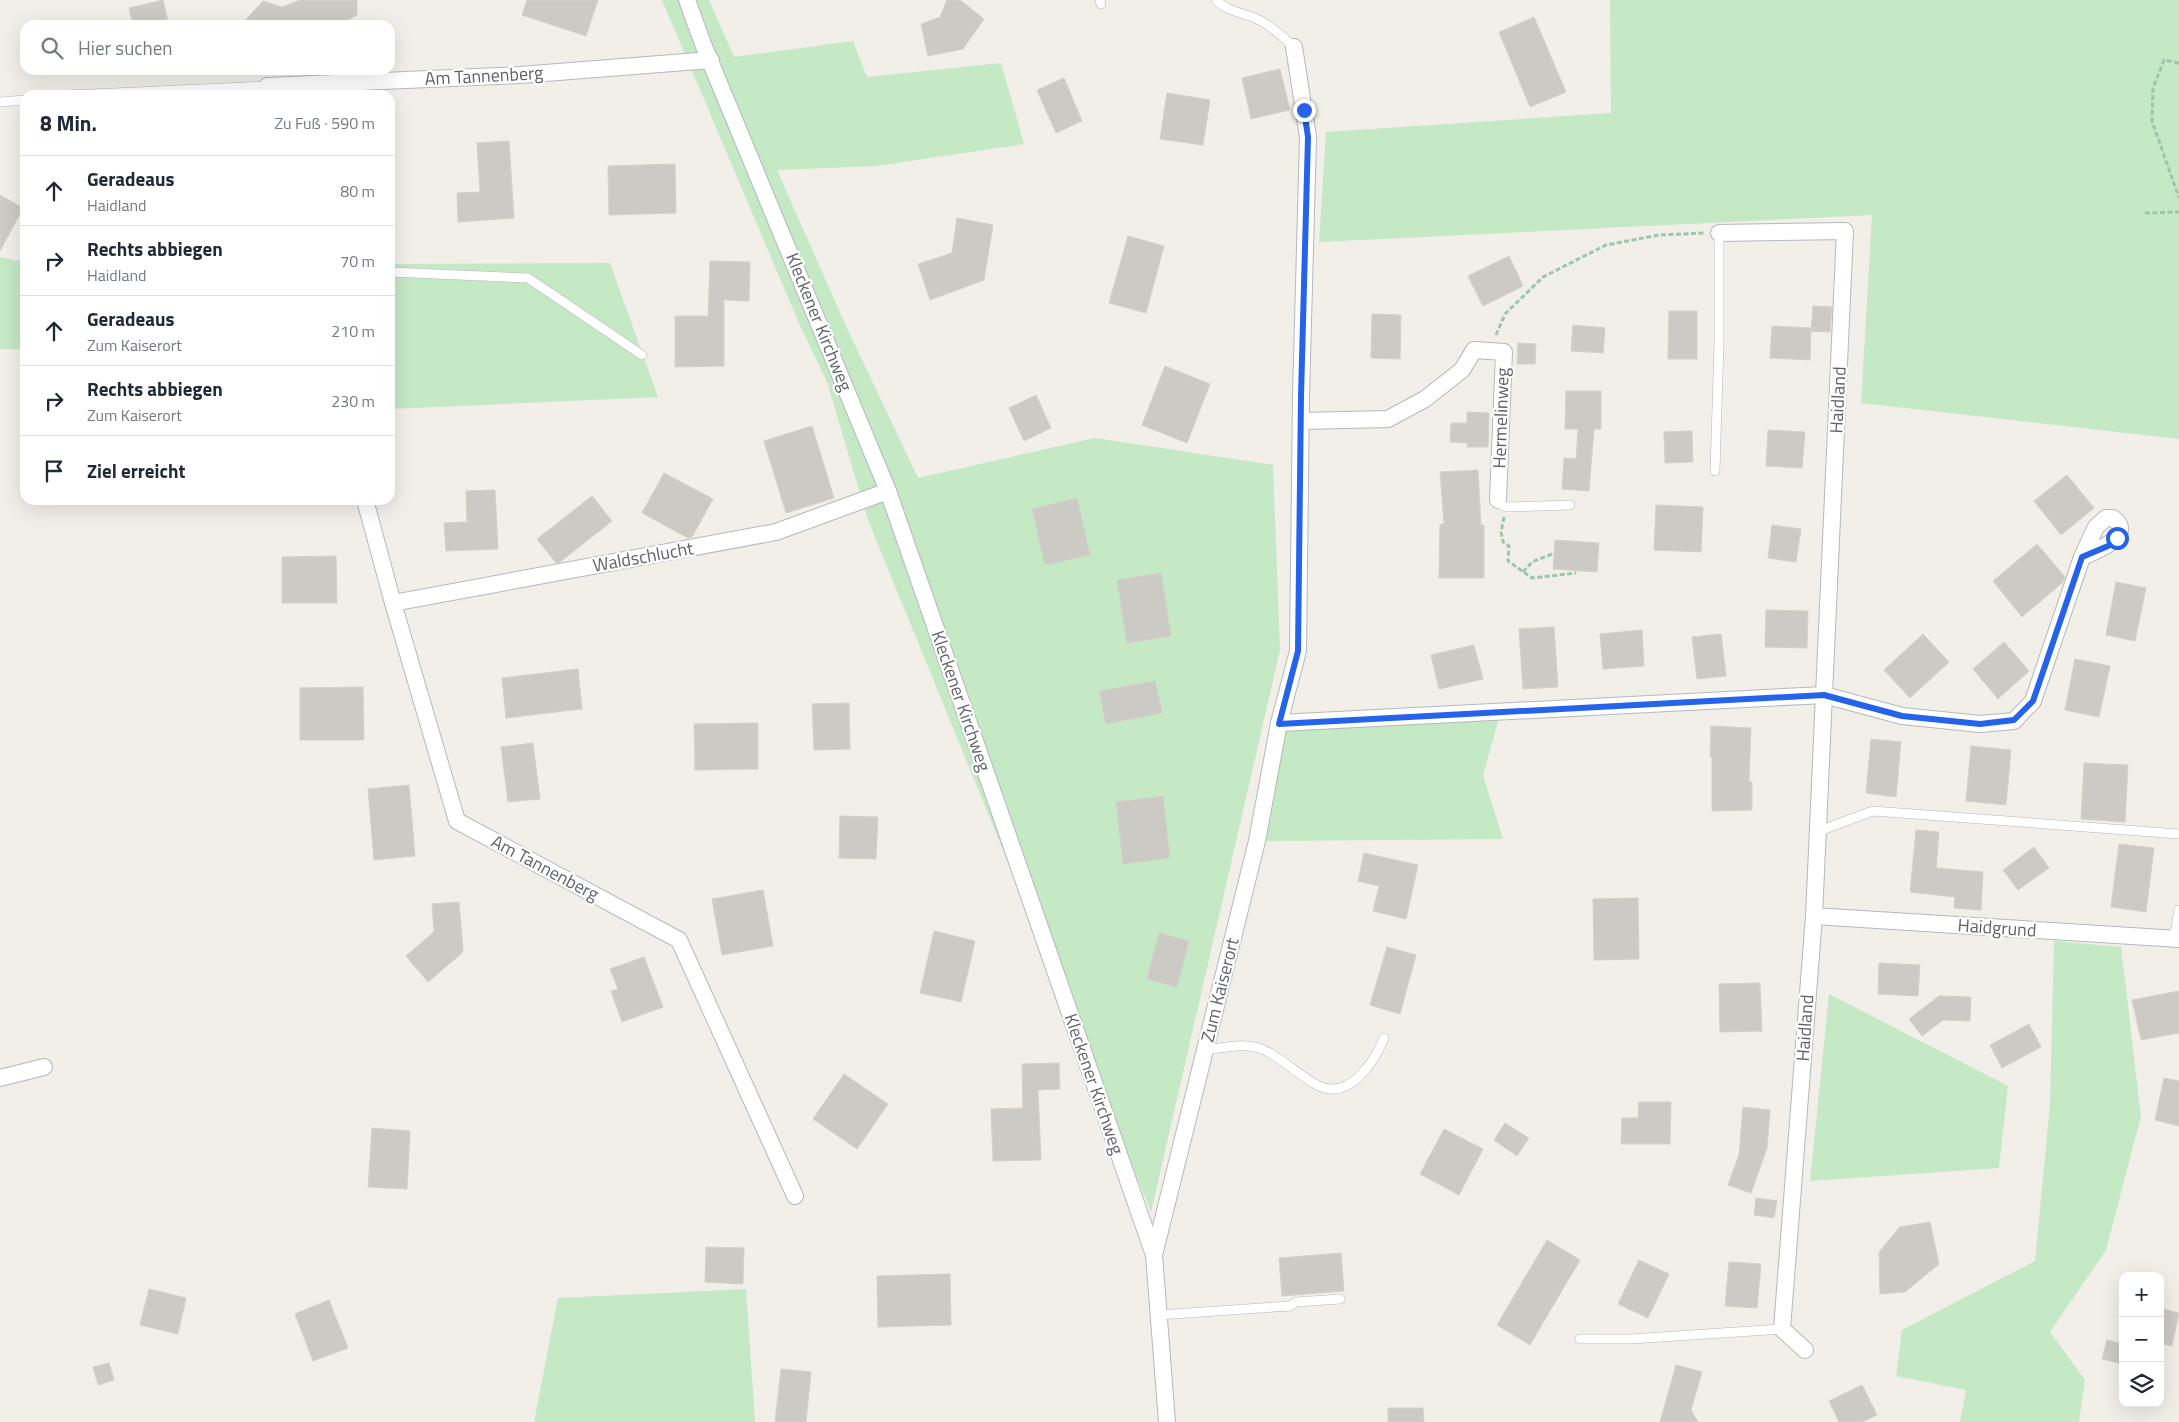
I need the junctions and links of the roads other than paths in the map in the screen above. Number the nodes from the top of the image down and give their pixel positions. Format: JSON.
{"nodes":[{"id":1,"x":687,"y":0,"type":"edge"},
{"id":2,"x":1216,"y":0,"type":"edge"},
{"id":3,"x":1294,"y":47,"type":"joint"},
{"id":4,"x":710,"y":60,"type":"junction"},
{"id":5,"x":268,"y":90,"type":"edge"},
{"id":6,"x":20,"y":100,"type":"edge"},
{"id":7,"x":0,"y":102,"type":"edge"},
{"id":8,"x":1719,"y":233,"type":"joint"},
{"id":9,"x":395,"y":272,"type":"edge"},
{"id":10,"x":642,"y":355,"type":"dead end"},
{"id":11,"x":1301,"y":421,"type":"junction"},
{"id":12,"x":1715,"y":471,"type":"dead end"},
{"id":13,"x":888,"y":490,"type":"junction"},
{"id":14,"x":1502,"y":503,"type":"joint"},
{"id":15,"x":366,"y":505,"type":"edge"},
{"id":16,"x":1570,"y":505,"type":"dead end"},
{"id":17,"x":2082,"y":557,"type":"dead end"},
{"id":18,"x":393,"y":603,"type":"junction"},
{"id":19,"x":1824,"y":695,"type":"junction"},
{"id":20,"x":1279,"y":724,"type":"junction"},
{"id":21,"x":1819,"y":831,"type":"junction"},
{"id":22,"x":2179,"y":834,"type":"edge"},
{"id":23,"x":2179,"y":910,"type":"edge"},
{"id":24,"x":1814,"y":916,"type":"junction"},
{"id":25,"x":2176,"y":939,"type":"edge"},
{"id":26,"x":1384,"y":1038,"type":"dead end"},
{"id":27,"x":1205,"y":1050,"type":"junction"},
{"id":28,"x":44,"y":1067,"type":"dead end"},
{"id":29,"x":0,"y":1078,"type":"edge"},
{"id":30,"x":795,"y":1196,"type":"dead end"},
{"id":31,"x":1154,"y":1255,"type":"junction"},
{"id":32,"x":1340,"y":1299,"type":"dead end"},
{"id":33,"x":1158,"y":1315,"type":"junction"},
{"id":34,"x":1782,"y":1329,"type":"junction"},
{"id":35,"x":1580,"y":1339,"type":"dead end"},
{"id":36,"x":1805,"y":1350,"type":"dead end"},
{"id":37,"x":1167,"y":1422,"type":"edge"}],
"edges":[{"from":1,"to":4,"type":"street","name":"Kleckener Kirchweg"},
{"from":2,"to":3,"type":"lane"},
{"from":3,"to":11,"type":"street","name":"Zum Kaiserort"},
{"from":4,"to":5,"type":"street","name":"Am Tannenberg"},
{"from":4,"to":13,"type":"street","name":"Kleckener Kirchweg"},
{"from":6,"to":7,"type":"lane"},
{"from":8,"to":12,"type":"lane"},
{"from":8,"to":19,"type":"street","name":"Haidland"},
{"from":9,"to":10,"type":"lane"},
{"from":11,"to":14,"type":"street","name":"Hermelinweg"},
{"from":11,"to":20,"type":"street","name":"Zum Kaiserort"},
{"from":13,"to":18,"type":"street","name":"Waldschlucht"},
{"from":13,"to":31,"type":"street","name":"Kleckener Kirchweg"},
{"from":14,"to":16,"type":"lane"},
{"from":15,"to":18,"type":"street","name":"Am Tannenberg"},
{"from":17,"to":19,"type":"street"},
{"from":18,"to":30,"type":"street","name":"Am Tannenberg"},
{"from":19,"to":20,"type":"street"},
{"from":19,"to":21,"type":"street","name":"Haidland"},
{"from":20,"to":27,"type":"street","name":"Zum Kaiserort"},
{"from":21,"to":22,"type":"lane"},
{"from":21,"to":24,"type":"street","name":"Haidland"},
{"from":23,"to":25,"type":"lane"},
{"from":24,"to":25,"type":"street","name":"Haidgrund"},
{"from":24,"to":34,"type":"street","name":"Haidland"},
{"from":26,"to":27,"type":"lane"},
{"from":27,"to":31,"type":"street","name":"Zum Kaiserort"},
{"from":28,"to":29,"type":"street"},
{"from":31,"to":33,"type":"street","name":"Kleckener Kirchweg"},
{"from":32,"to":33,"type":"lane"},
{"from":33,"to":37,"type":"street","name":"Kleckener Kirchweg"},
{"from":34,"to":35,"type":"lane"},
{"from":34,"to":36,"type":"street"}]}
